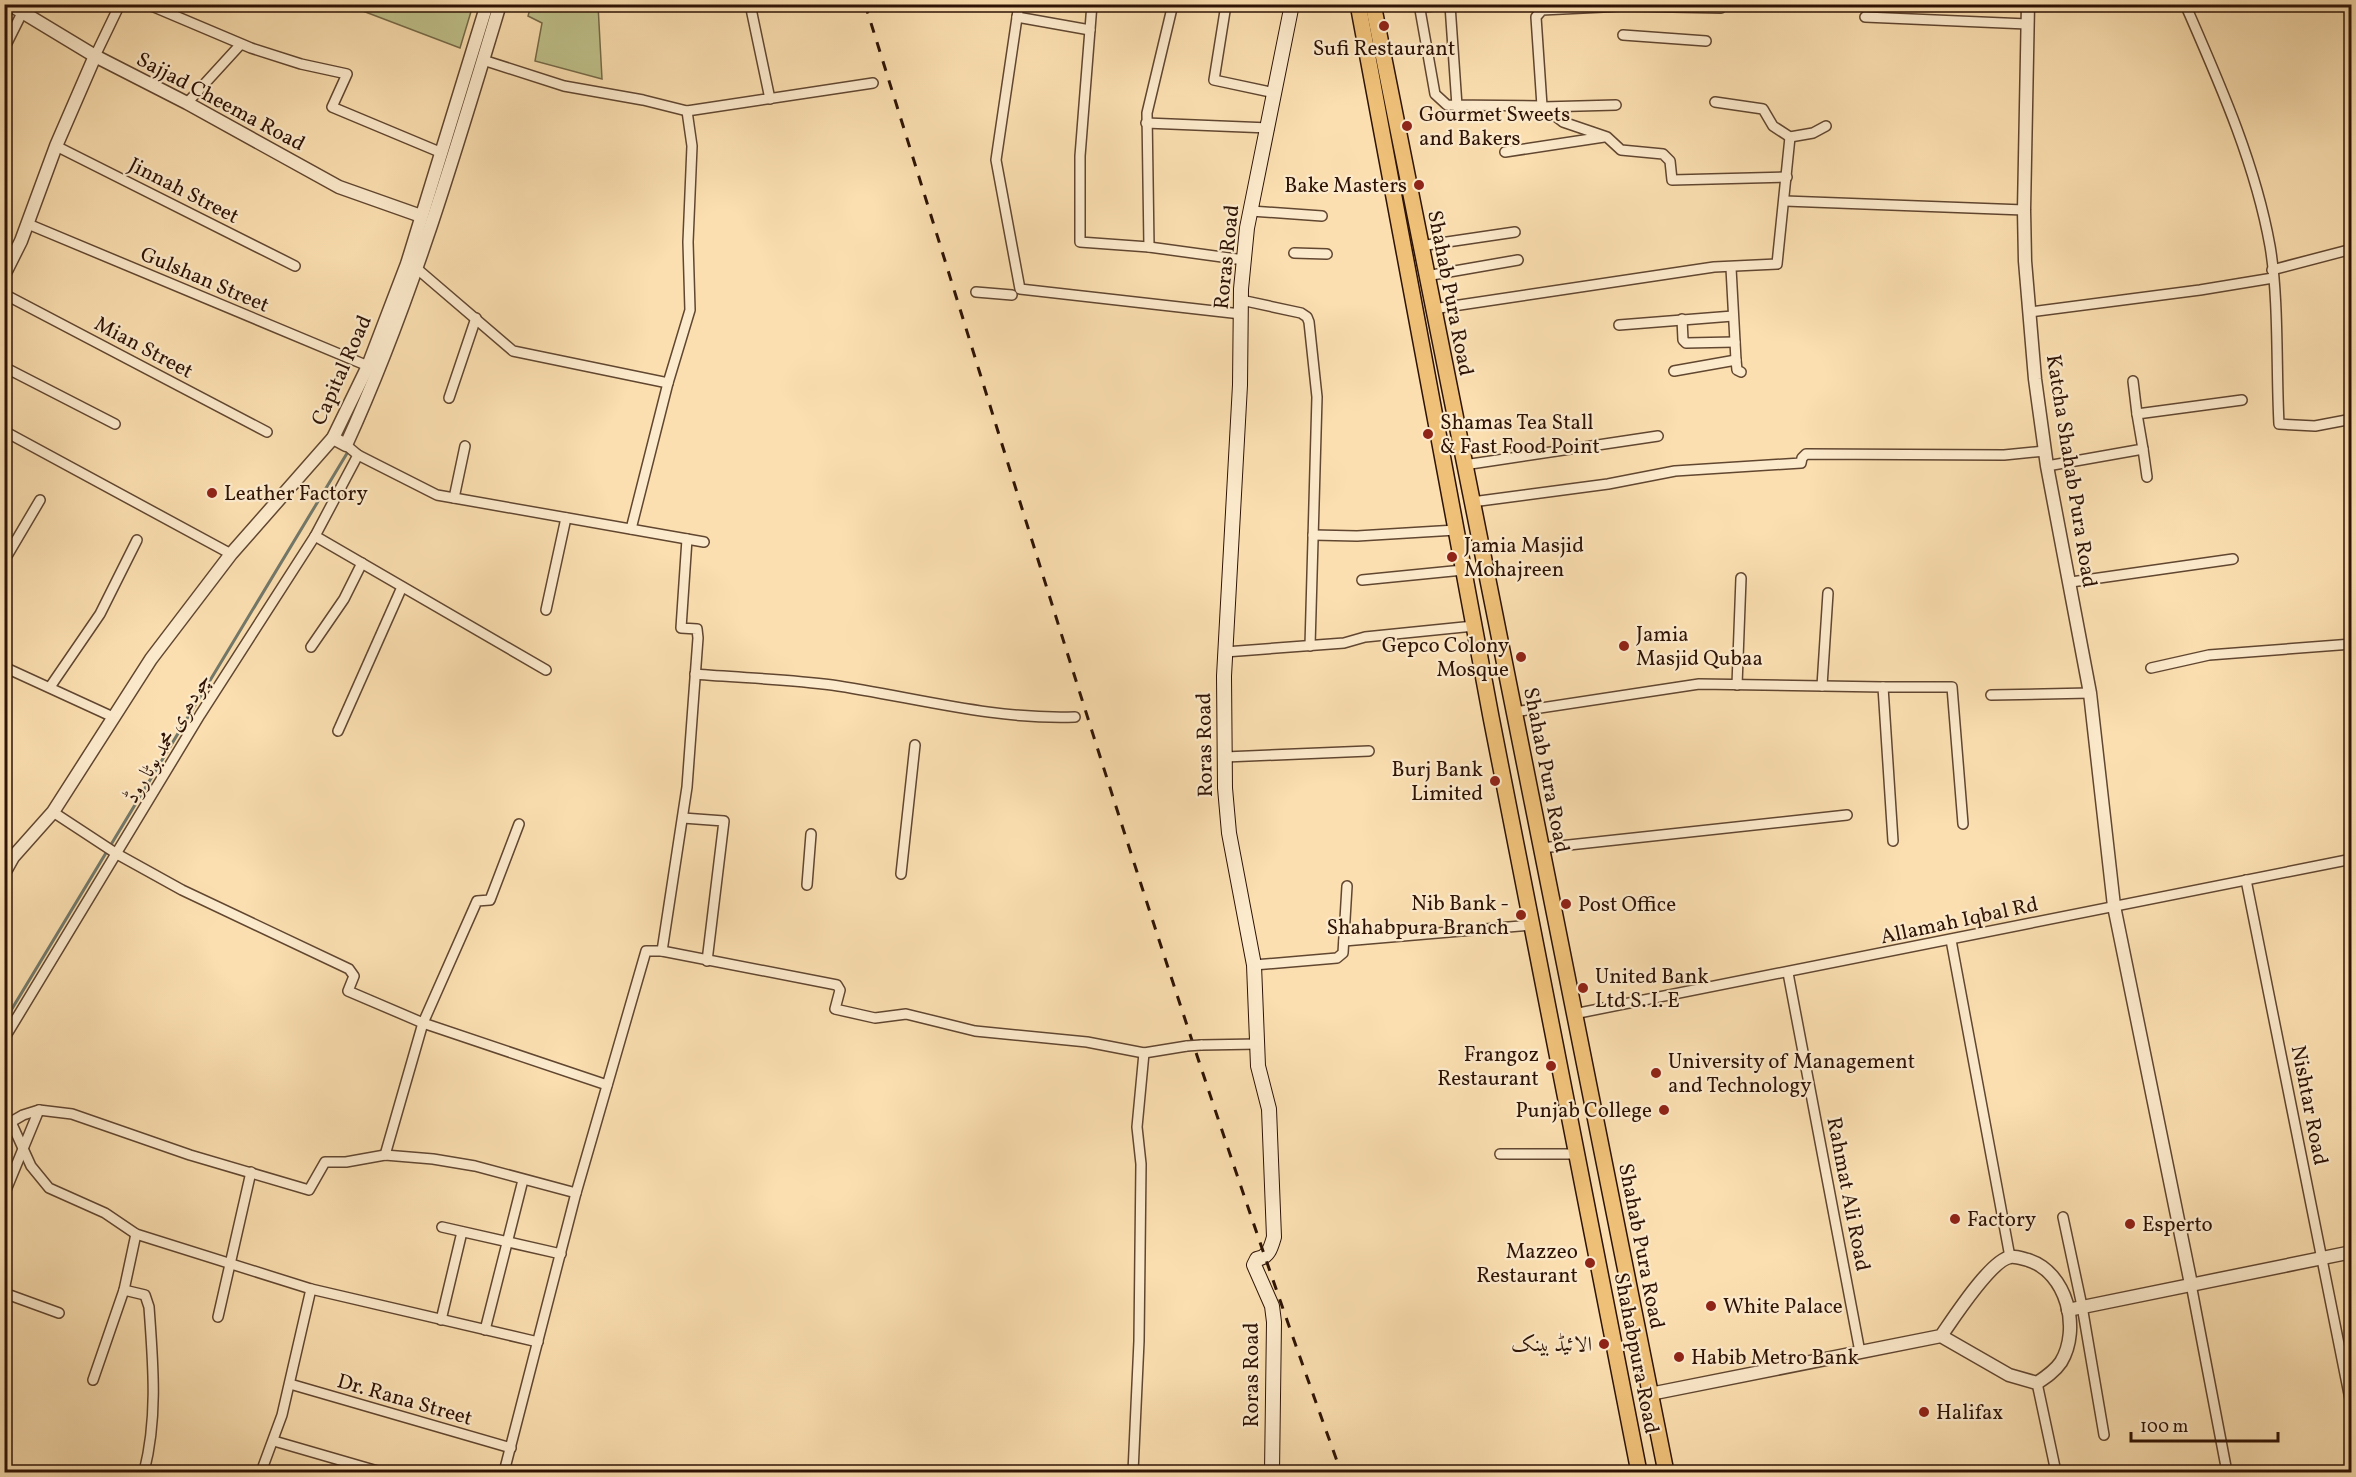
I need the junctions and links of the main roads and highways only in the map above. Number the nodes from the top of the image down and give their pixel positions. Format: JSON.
{"nodes":[{"id":1,"x":1292,"y":4,"type":"edge"},
{"id":2,"x":1358,"y":4,"type":"edge"},
{"id":3,"x":1373,"y":4,"type":"edge"},
{"id":4,"x":1413,"y":298,"type":"junction"},
{"id":5,"x":1431,"y":302,"type":"junction"},
{"id":6,"x":1436,"y":329,"type":"junction"},
{"id":7,"x":1419,"y":334,"type":"junction"},
{"id":8,"x":1574,"y":1014,"type":"junction"},
{"id":9,"x":1551,"y":1019,"type":"junction"},
{"id":10,"x":1650,"y":1394,"type":"junction"},
{"id":11,"x":1624,"y":1399,"type":"junction"},
{"id":12,"x":1272,"y":1473,"type":"edge"},
{"id":13,"x":1639,"y":1473,"type":"edge"},
{"id":14,"x":1666,"y":1473,"type":"edge"}],
"edges":[{"from":1,"to":12,"type":"main road","name":"Roras Road"},
{"from":2,"to":4,"type":"main road","name":"Shahabpura Road"},
{"from":3,"to":5,"type":"main road","name":"Shahab Pura Road"},
{"from":4,"to":5,"type":"main road"},
{"from":4,"to":7,"type":"main road","name":"Shahabpura Road"},
{"from":5,"to":6,"type":"main road","name":"Shahab Pura Road"},
{"from":6,"to":7,"type":"main road"},
{"from":6,"to":8,"type":"main road","name":"Shahab Pura Road"},
{"from":7,"to":9,"type":"main road","name":"Shahabpura Road"},
{"from":8,"to":9,"type":"main road"},
{"from":8,"to":10,"type":"main road","name":"Shahab Pura Road"},
{"from":9,"to":11,"type":"main road","name":"Shahabpura Road"},
{"from":10,"to":11,"type":"main road"},
{"from":10,"to":14,"type":"main road","name":"Shahab Pura Road"},
{"from":11,"to":13,"type":"main road","name":"Shahabpura Road"}]}
